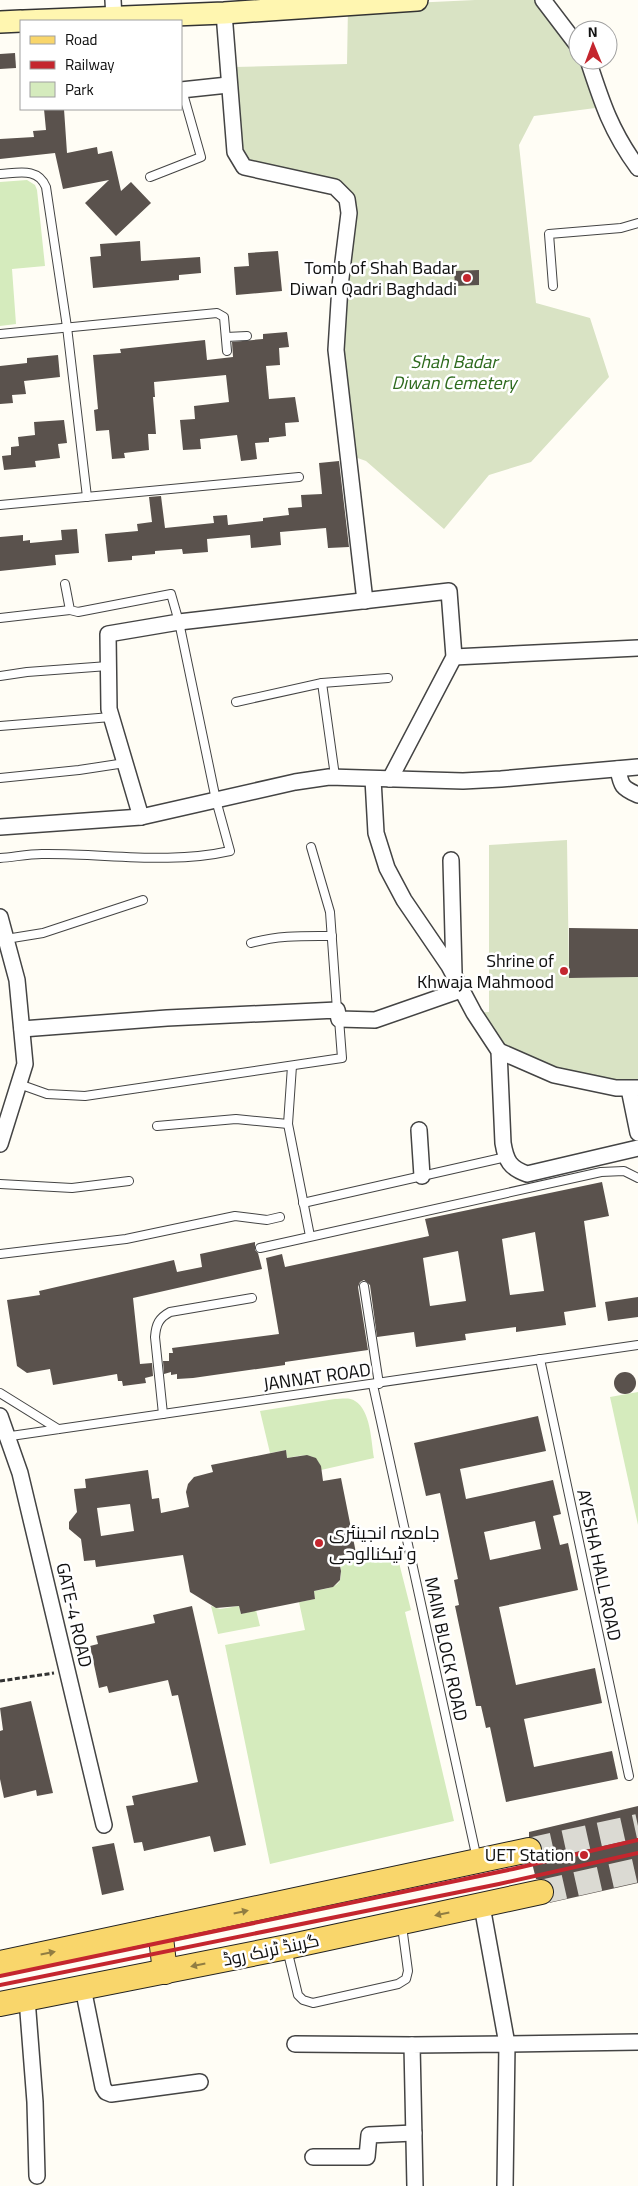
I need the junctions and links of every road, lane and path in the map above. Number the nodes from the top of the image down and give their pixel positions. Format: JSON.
{"nodes":[{"id":1,"x":417,"y":0,"type":"edge"},
{"id":2,"x":543,"y":0,"type":"edge"},
{"id":3,"x":312,"y":4,"type":"edge"},
{"id":4,"x":200,"y":7,"type":"edge"},
{"id":5,"x":113,"y":9,"type":"edge"},
{"id":6,"x":224,"y":13,"type":"junction"},
{"id":7,"x":30,"y":20,"type":"edge"},
{"id":8,"x":20,"y":21,"type":"edge"},
{"id":9,"x":0,"y":22,"type":"edge"},
{"id":10,"x":568,"y":33,"type":"edge"},
{"id":11,"x":591,"y":70,"type":"edge"},
{"id":12,"x":228,"y":84,"type":"junction"},
{"id":13,"x":182,"y":90,"type":"edge"},
{"id":14,"x":638,"y":168,"type":"edge"},
{"id":15,"x":0,"y":174,"type":"edge"},
{"id":16,"x":150,"y":177,"type":"dead end"},
{"id":17,"x":638,"y":223,"type":"edge"},
{"id":18,"x":553,"y":286,"type":"dead end"},
{"id":19,"x":67,"y":327,"type":"junction"},
{"id":20,"x":0,"y":334,"type":"edge"},
{"id":21,"x":247,"y":336,"type":"dead end"},
{"id":22,"x":226,"y":337,"type":"junction"},
{"id":23,"x":227,"y":351,"type":"dead end"},
{"id":24,"x":299,"y":478,"type":"dead end"},
{"id":25,"x":87,"y":497,"type":"junction"},
{"id":26,"x":0,"y":505,"type":"edge"},
{"id":27,"x":66,"y":584,"type":"dead end"},
{"id":28,"x":365,"y":601,"type":"junction"},
{"id":29,"x":70,"y":610,"type":"junction"},
{"id":30,"x":0,"y":618,"type":"edge"},
{"id":31,"x":179,"y":622,"type":"junction"},
{"id":32,"x":638,"y":648,"type":"edge"},
{"id":33,"x":454,"y":657,"type":"junction"},
{"id":34,"x":108,"y":666,"type":"junction"},
{"id":35,"x":0,"y":676,"type":"edge"},
{"id":36,"x":388,"y":678,"type":"dead end"},
{"id":37,"x":322,"y":683,"type":"junction"},
{"id":38,"x":236,"y":702,"type":"dead end"},
{"id":39,"x":111,"y":717,"type":"junction"},
{"id":40,"x":0,"y":726,"type":"edge"},
{"id":41,"x":125,"y":763,"type":"junction"},
{"id":42,"x":638,"y":767,"type":"edge"},
{"id":43,"x":618,"y":768,"type":"junction"},
{"id":44,"x":335,"y":776,"type":"junction"},
{"id":45,"x":0,"y":778,"type":"edge"},
{"id":46,"x":373,"y":779,"type":"junction"},
{"id":47,"x":390,"y":779,"type":"junction"},
{"id":48,"x":638,"y":795,"type":"edge"},
{"id":49,"x":216,"y":800,"type":"junction"},
{"id":50,"x":141,"y":817,"type":"junction"},
{"id":51,"x":0,"y":827,"type":"edge"},
{"id":52,"x":312,"y":847,"type":"dead end"},
{"id":53,"x":0,"y":858,"type":"edge"},
{"id":54,"x":452,"y":860,"type":"dead end"},
{"id":55,"x":143,"y":900,"type":"dead end"},
{"id":56,"x":0,"y":917,"type":"edge"},
{"id":57,"x":332,"y":936,"type":"junction"},
{"id":58,"x":6,"y":939,"type":"junction"},
{"id":59,"x":251,"y":943,"type":"dead end"},
{"id":60,"x":454,"y":975,"type":"junction"},
{"id":61,"x":461,"y":990,"type":"junction"},
{"id":62,"x":338,"y":1015,"type":"junction"},
{"id":63,"x":22,"y":1029,"type":"junction"},
{"id":64,"x":500,"y":1052,"type":"junction"},
{"id":65,"x":292,"y":1066,"type":"junction"},
{"id":66,"x":19,"y":1084,"type":"junction"},
{"id":67,"x":634,"y":1088,"type":"edge"},
{"id":68,"x":288,"y":1124,"type":"junction"},
{"id":69,"x":158,"y":1126,"type":"dead end"},
{"id":70,"x":419,"y":1130,"type":"dead end"},
{"id":71,"x":638,"y":1133,"type":"edge"},
{"id":72,"x":0,"y":1144,"type":"edge"},
{"id":73,"x":638,"y":1148,"type":"edge"},
{"id":74,"x":506,"y":1157,"type":"junction"},
{"id":75,"x":422,"y":1176,"type":"junction"},
{"id":76,"x":638,"y":1178,"type":"edge"},
{"id":77,"x":129,"y":1181,"type":"dead end"},
{"id":78,"x":0,"y":1184,"type":"edge"},
{"id":79,"x":303,"y":1203,"type":"junction"},
{"id":80,"x":280,"y":1217,"type":"dead end"},
{"id":81,"x":310,"y":1236,"type":"junction"},
{"id":82,"x":260,"y":1248,"type":"dead end"},
{"id":83,"x":0,"y":1254,"type":"edge"},
{"id":84,"x":364,"y":1286,"type":"dead end"},
{"id":85,"x":252,"y":1298,"type":"dead end"},
{"id":86,"x":638,"y":1345,"type":"edge"},
{"id":87,"x":540,"y":1359,"type":"junction"},
{"id":88,"x":376,"y":1384,"type":"junction"},
{"id":89,"x":0,"y":1393,"type":"edge"},
{"id":90,"x":163,"y":1414,"type":"junction"},
{"id":91,"x":0,"y":1416,"type":"edge"},
{"id":92,"x":58,"y":1429,"type":"junction"},
{"id":93,"x":4,"y":1437,"type":"edge"},
{"id":94,"x":68,"y":1670,"type":"junction"},
{"id":95,"x":0,"y":1681,"type":"edge"},
{"id":96,"x":629,"y":1776,"type":"dead end"},
{"id":97,"x":104,"y":1825,"type":"dead end"},
{"id":98,"x":528,"y":1850,"type":"tunnel mouth"},
{"id":99,"x":477,"y":1862,"type":"junction"},
{"id":100,"x":541,"y":1892,"type":"tunnel mouth"},
{"id":101,"x":482,"y":1906,"type":"junction"},
{"id":102,"x":401,"y":1923,"type":"junction"},
{"id":103,"x":160,"y":1929,"type":"junction"},
{"id":104,"x":287,"y":1947,"type":"junction"},
{"id":105,"x":0,"y":1962,"type":"edge"},
{"id":106,"x":165,"y":1972,"type":"junction"},
{"id":107,"x":83,"y":1988,"type":"junction"},
{"id":108,"x":27,"y":1999,"type":"junction"},
{"id":109,"x":0,"y":2004,"type":"edge"},
{"id":110,"x":638,"y":2042,"type":"edge"},
{"id":111,"x":295,"y":2044,"type":"dead end"},
{"id":112,"x":507,"y":2044,"type":"junction"},
{"id":113,"x":412,"y":2045,"type":"junction"},
{"id":114,"x":200,"y":2082,"type":"dead end"},
{"id":115,"x":414,"y":2133,"type":"junction"},
{"id":116,"x":313,"y":2157,"type":"dead end"},
{"id":117,"x":38,"y":2176,"type":"dead end"},
{"id":118,"x":415,"y":2186,"type":"edge"},
{"id":119,"x":505,"y":2186,"type":"edge"}],
"edges":[{"from":1,"to":3,"type":"main road"},
{"from":2,"to":10,"type":"street"},
{"from":3,"to":6,"type":"main road"},
{"from":4,"to":5,"type":"main road"},
{"from":4,"to":6,"type":"main road"},
{"from":5,"to":7,"type":"main road"},
{"from":6,"to":12,"type":"street"},
{"from":8,"to":9,"type":"main road"},
{"from":11,"to":14,"type":"street"},
{"from":12,"to":13,"type":"street"},
{"from":12,"to":28,"type":"street"},
{"from":13,"to":16,"type":"lane"},
{"from":15,"to":19,"type":"lane"},
{"from":17,"to":18,"type":"lane"},
{"from":19,"to":20,"type":"lane"},
{"from":19,"to":22,"type":"lane"},
{"from":19,"to":25,"type":"lane"},
{"from":21,"to":22,"type":"lane"},
{"from":22,"to":23,"type":"lane"},
{"from":24,"to":25,"type":"lane"},
{"from":25,"to":26,"type":"lane"},
{"from":27,"to":29,"type":"lane"},
{"from":28,"to":31,"type":"street"},
{"from":28,"to":33,"type":"street"},
{"from":29,"to":30,"type":"lane"},
{"from":29,"to":31,"type":"lane"},
{"from":31,"to":34,"type":"street"},
{"from":31,"to":49,"type":"lane"},
{"from":32,"to":33,"type":"street"},
{"from":33,"to":47,"type":"street"},
{"from":34,"to":35,"type":"lane"},
{"from":34,"to":39,"type":"street"},
{"from":36,"to":37,"type":"lane"},
{"from":37,"to":38,"type":"lane"},
{"from":37,"to":44,"type":"lane"},
{"from":39,"to":40,"type":"lane"},
{"from":39,"to":41,"type":"street"},
{"from":41,"to":45,"type":"lane"},
{"from":41,"to":50,"type":"street"},
{"from":42,"to":43,"type":"street"},
{"from":43,"to":47,"type":"street"},
{"from":43,"to":48,"type":"street"},
{"from":44,"to":46,"type":"street"},
{"from":44,"to":49,"type":"street"},
{"from":46,"to":47,"type":"street"},
{"from":46,"to":60,"type":"street"},
{"from":49,"to":50,"type":"street"},
{"from":49,"to":53,"type":"lane"},
{"from":50,"to":51,"type":"street"},
{"from":52,"to":57,"type":"lane"},
{"from":54,"to":60,"type":"street"},
{"from":55,"to":58,"type":"lane"},
{"from":56,"to":58,"type":"street"},
{"from":57,"to":59,"type":"lane"},
{"from":57,"to":62,"type":"lane"},
{"from":58,"to":63,"type":"street"},
{"from":60,"to":61,"type":"street"},
{"from":61,"to":62,"type":"street"},
{"from":61,"to":64,"type":"street"},
{"from":62,"to":63,"type":"street"},
{"from":62,"to":65,"type":"lane"},
{"from":63,"to":66,"type":"street"},
{"from":64,"to":67,"type":"street"},
{"from":64,"to":74,"type":"street"},
{"from":65,"to":66,"type":"lane"},
{"from":65,"to":68,"type":"lane"},
{"from":66,"to":72,"type":"street"},
{"from":67,"to":71,"type":"street"},
{"from":68,"to":69,"type":"lane"},
{"from":68,"to":79,"type":"lane"},
{"from":70,"to":75,"type":"street"},
{"from":73,"to":74,"type":"street"},
{"from":74,"to":75,"type":"lane"},
{"from":75,"to":79,"type":"lane"},
{"from":76,"to":81,"type":"lane"},
{"from":77,"to":78,"type":"lane"},
{"from":79,"to":81,"type":"lane"},
{"from":80,"to":83,"type":"lane"},
{"from":81,"to":82,"type":"lane"},
{"from":84,"to":88,"type":"lane","name":"MAIN BLOCK ROAD"},
{"from":85,"to":90,"type":"lane"},
{"from":86,"to":87,"type":"lane","name":"JANNAT ROAD"},
{"from":87,"to":88,"type":"lane","name":"JANNAT ROAD"},
{"from":87,"to":96,"type":"lane","name":"AYESHA HALL ROAD"},
{"from":88,"to":90,"type":"lane","name":"JANNAT ROAD"},
{"from":88,"to":99,"type":"lane","name":"MAIN BLOCK ROAD"},
{"from":89,"to":92,"type":"lane"},
{"from":90,"to":92,"type":"lane","name":"JANNAT ROAD"},
{"from":91,"to":93,"type":"street","name":"GATE-4 ROAD"},
{"from":92,"to":93,"type":"lane","name":"JANNAT ROAD"},
{"from":93,"to":94,"type":"street","name":"GATE-4 ROAD"},
{"from":94,"to":95,"type":"path"},
{"from":94,"to":97,"type":"street","name":"GATE-4 ROAD"},
{"from":98,"to":99,"type":"main road"},
{"from":103,"to":99,"type":"main road","one_way":true},
{"from":100,"to":101,"type":"main road","name":"گرینڈ ٹرنک روڈ"},
{"from":101,"to":102,"type":"main road","name":"گرینڈ ٹرنک روڈ","one_way":true},
{"from":101,"to":112,"type":"street"},
{"from":102,"to":104,"type":"main road","name":"گرینڈ ٹرنک روڈ"},
{"from":102,"to":104,"type":"lane"},
{"from":105,"to":103,"type":"main road","one_way":true},
{"from":103,"to":106,"type":"main road"},
{"from":104,"to":106,"type":"main road","name":"گرینڈ ٹرنک روڈ","one_way":true},
{"from":106,"to":107,"type":"main road","name":"گرینڈ ٹرنک روڈ"},
{"from":107,"to":108,"type":"main road","name":"گرینڈ ٹرنک روڈ"},
{"from":107,"to":114,"type":"street"},
{"from":108,"to":109,"type":"main road","name":"گرینڈ ٹرنک روڈ"},
{"from":108,"to":117,"type":"street"},
{"from":110,"to":112,"type":"street"},
{"from":111,"to":113,"type":"street"},
{"from":112,"to":113,"type":"street"},
{"from":112,"to":119,"type":"street"},
{"from":113,"to":115,"type":"street"},
{"from":115,"to":116,"type":"street"},
{"from":115,"to":118,"type":"street"}]}
